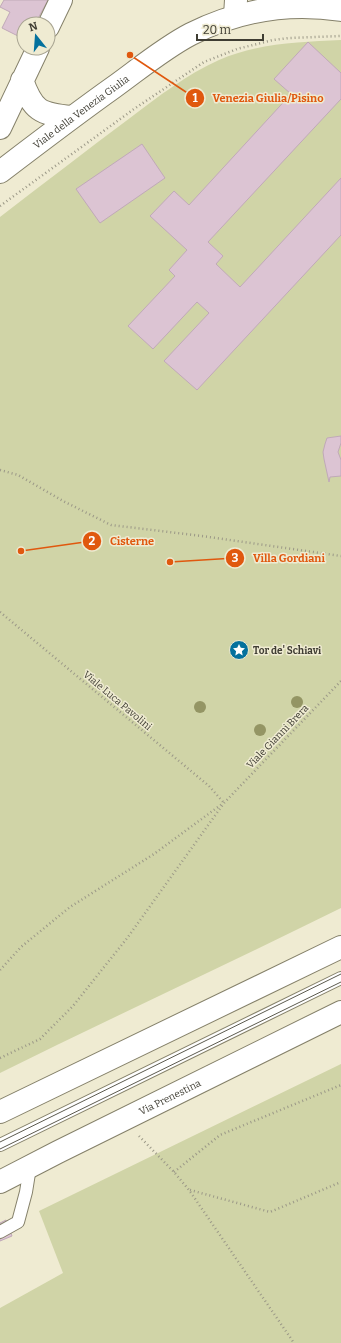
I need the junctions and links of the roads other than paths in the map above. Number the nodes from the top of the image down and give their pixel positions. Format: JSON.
{"nodes":[{"id":1,"x":61,"y":0,"type":"edge"},
{"id":2,"x":334,"y":6,"type":"edge"},
{"id":3,"x":236,"y":8,"type":"edge"},
{"id":4,"x":54,"y":16,"type":"edge"},
{"id":5,"x":34,"y":56,"type":"edge"},
{"id":6,"x":22,"y":80,"type":"junction"},
{"id":7,"x":71,"y":118,"type":"junction"},
{"id":8,"x":0,"y":128,"type":"edge"},
{"id":9,"x":0,"y":172,"type":"edge"},
{"id":10,"x":341,"y":947,"type":"edge"},
{"id":11,"x":341,"y":978,"type":"edge"},
{"id":12,"x":341,"y":1012,"type":"edge"},
{"id":13,"x":0,"y":1112,"type":"edge"},
{"id":14,"x":0,"y":1145,"type":"edge"},
{"id":15,"x":30,"y":1167,"type":"junction"},
{"id":16,"x":0,"y":1182,"type":"edge"},
{"id":17,"x":0,"y":1232,"type":"edge"}],
"edges":[{"from":1,"to":4,"type":"main road"},
{"from":2,"to":3,"type":"main road","name":"Viale della Venezia Giulia"},
{"from":3,"to":7,"type":"main road","name":"Viale della Venezia Giulia"},
{"from":5,"to":6,"type":"main road"},
{"from":6,"to":7,"type":"main road"},
{"from":6,"to":8,"type":"main road"},
{"from":7,"to":9,"type":"main road","name":"Viale della Venezia Giulia"},
{"from":10,"to":13,"type":"main road"},
{"from":11,"to":14,"type":"lane"},
{"from":12,"to":15,"type":"main road","name":"Via Prenestina"},
{"from":15,"to":16,"type":"main road","name":"Via Prenestina"},
{"from":15,"to":17,"type":"lane"}]}
